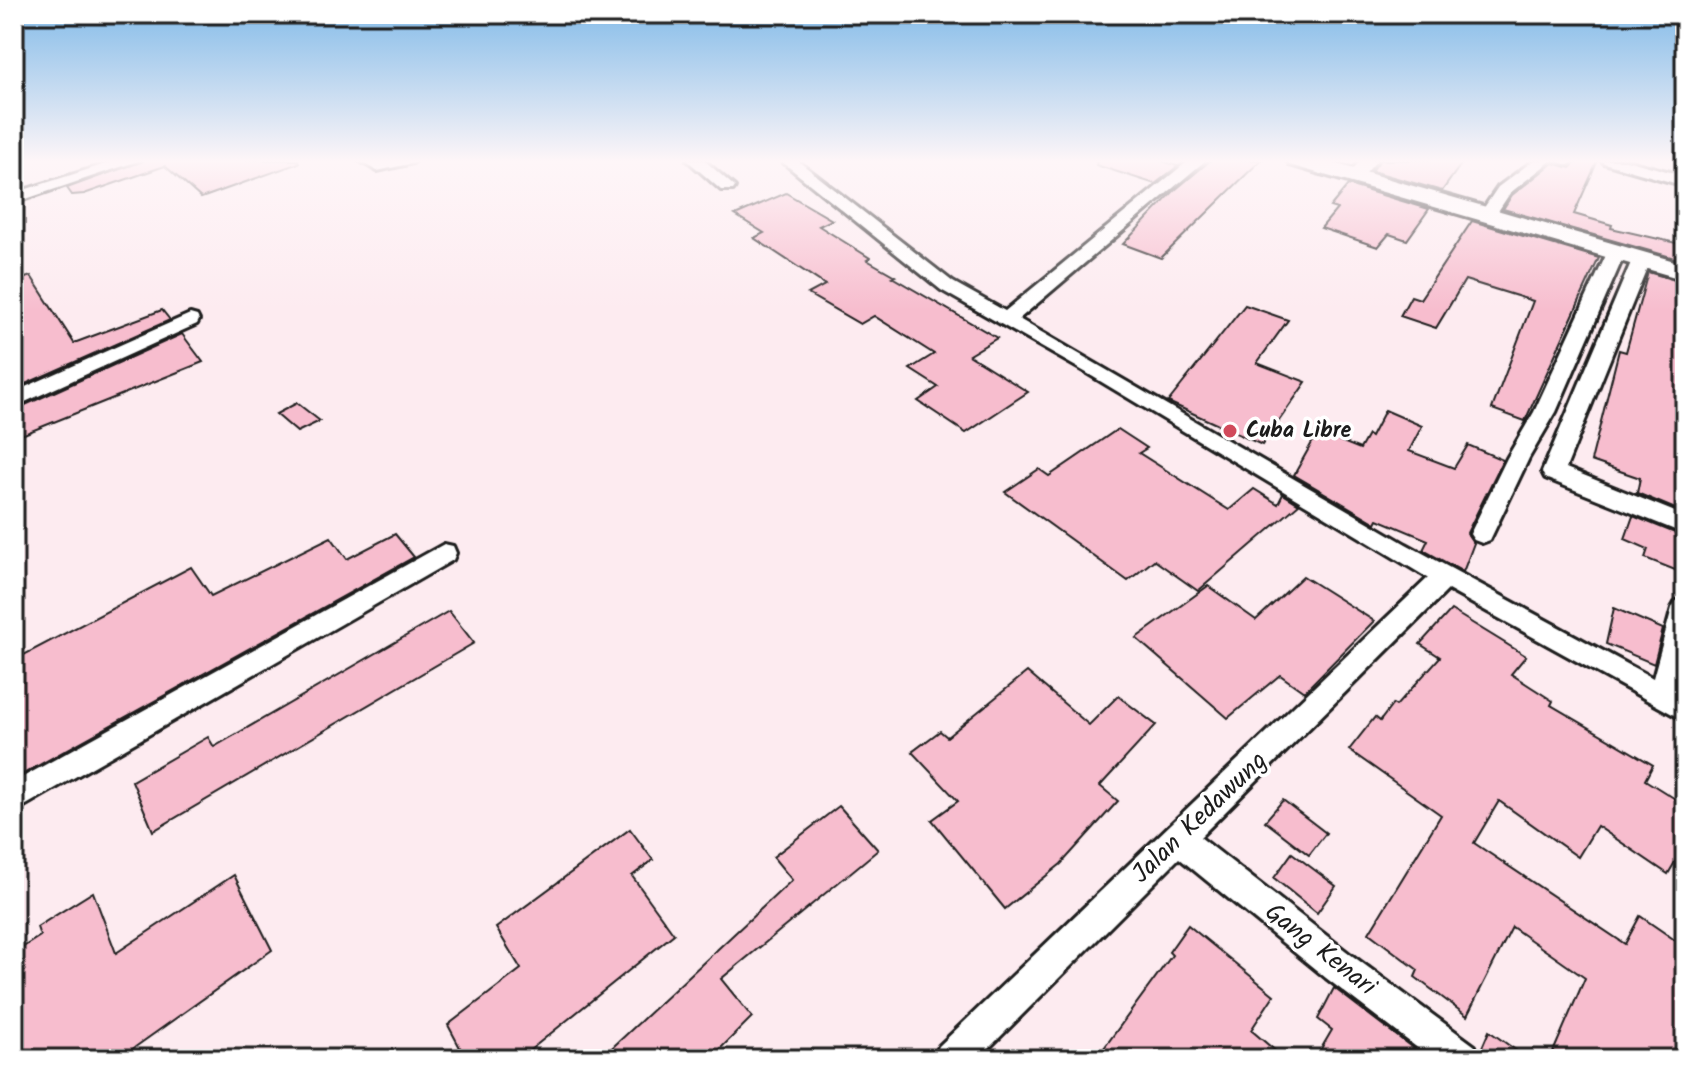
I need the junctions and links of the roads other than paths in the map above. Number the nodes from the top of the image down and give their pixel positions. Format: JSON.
{"nodes":[{"id":1,"x":851,"y":210,"type":"edge"},
{"id":2,"x":1138,"y":210,"type":"edge"},
{"id":3,"x":1474,"y":210,"type":"edge"},
{"id":4,"x":1490,"y":210,"type":"edge"},
{"id":5,"x":1487,"y":215,"type":"junction"},
{"id":6,"x":1628,"y":256,"type":"junction"},
{"id":7,"x":1685,"y":272,"type":"edge"},
{"id":8,"x":1007,"y":319,"type":"junction"},
{"id":9,"x":190,"y":320,"type":"dead end"},
{"id":10,"x":14,"y":400,"type":"edge"},
{"id":11,"x":1685,"y":525,"type":"edge"},
{"id":12,"x":1482,"y":534,"type":"dead end"},
{"id":13,"x":444,"y":553,"type":"dead end"},
{"id":14,"x":1446,"y":576,"type":"junction"},
{"id":15,"x":1685,"y":608,"type":"edge"},
{"id":16,"x":1662,"y":694,"type":"junction"},
{"id":17,"x":1685,"y":709,"type":"edge"},
{"id":18,"x":14,"y":798,"type":"edge"},
{"id":19,"x":1179,"y":839,"type":"junction"},
{"id":20,"x":952,"y":1059,"type":"edge"},
{"id":21,"x":1462,"y":1059,"type":"edge"}],
"edges":[{"from":1,"to":8,"type":"street"},
{"from":2,"to":8,"type":"street"},
{"from":3,"to":5,"type":"street"},
{"from":4,"to":5,"type":"street"},
{"from":5,"to":6,"type":"street"},
{"from":6,"to":7,"type":"street"},
{"from":6,"to":11,"type":"street"},
{"from":6,"to":12,"type":"street"},
{"from":8,"to":14,"type":"street"},
{"from":9,"to":10,"type":"street"},
{"from":13,"to":18,"type":"street"},
{"from":14,"to":16,"type":"street"},
{"from":14,"to":19,"type":"street","name":"Jalan Kedawung"},
{"from":15,"to":16,"type":"street"},
{"from":16,"to":17,"type":"street"},
{"from":19,"to":20,"type":"street","name":"Jalan Kedawung"},
{"from":19,"to":21,"type":"street","name":"Gang Kenari"}]}
